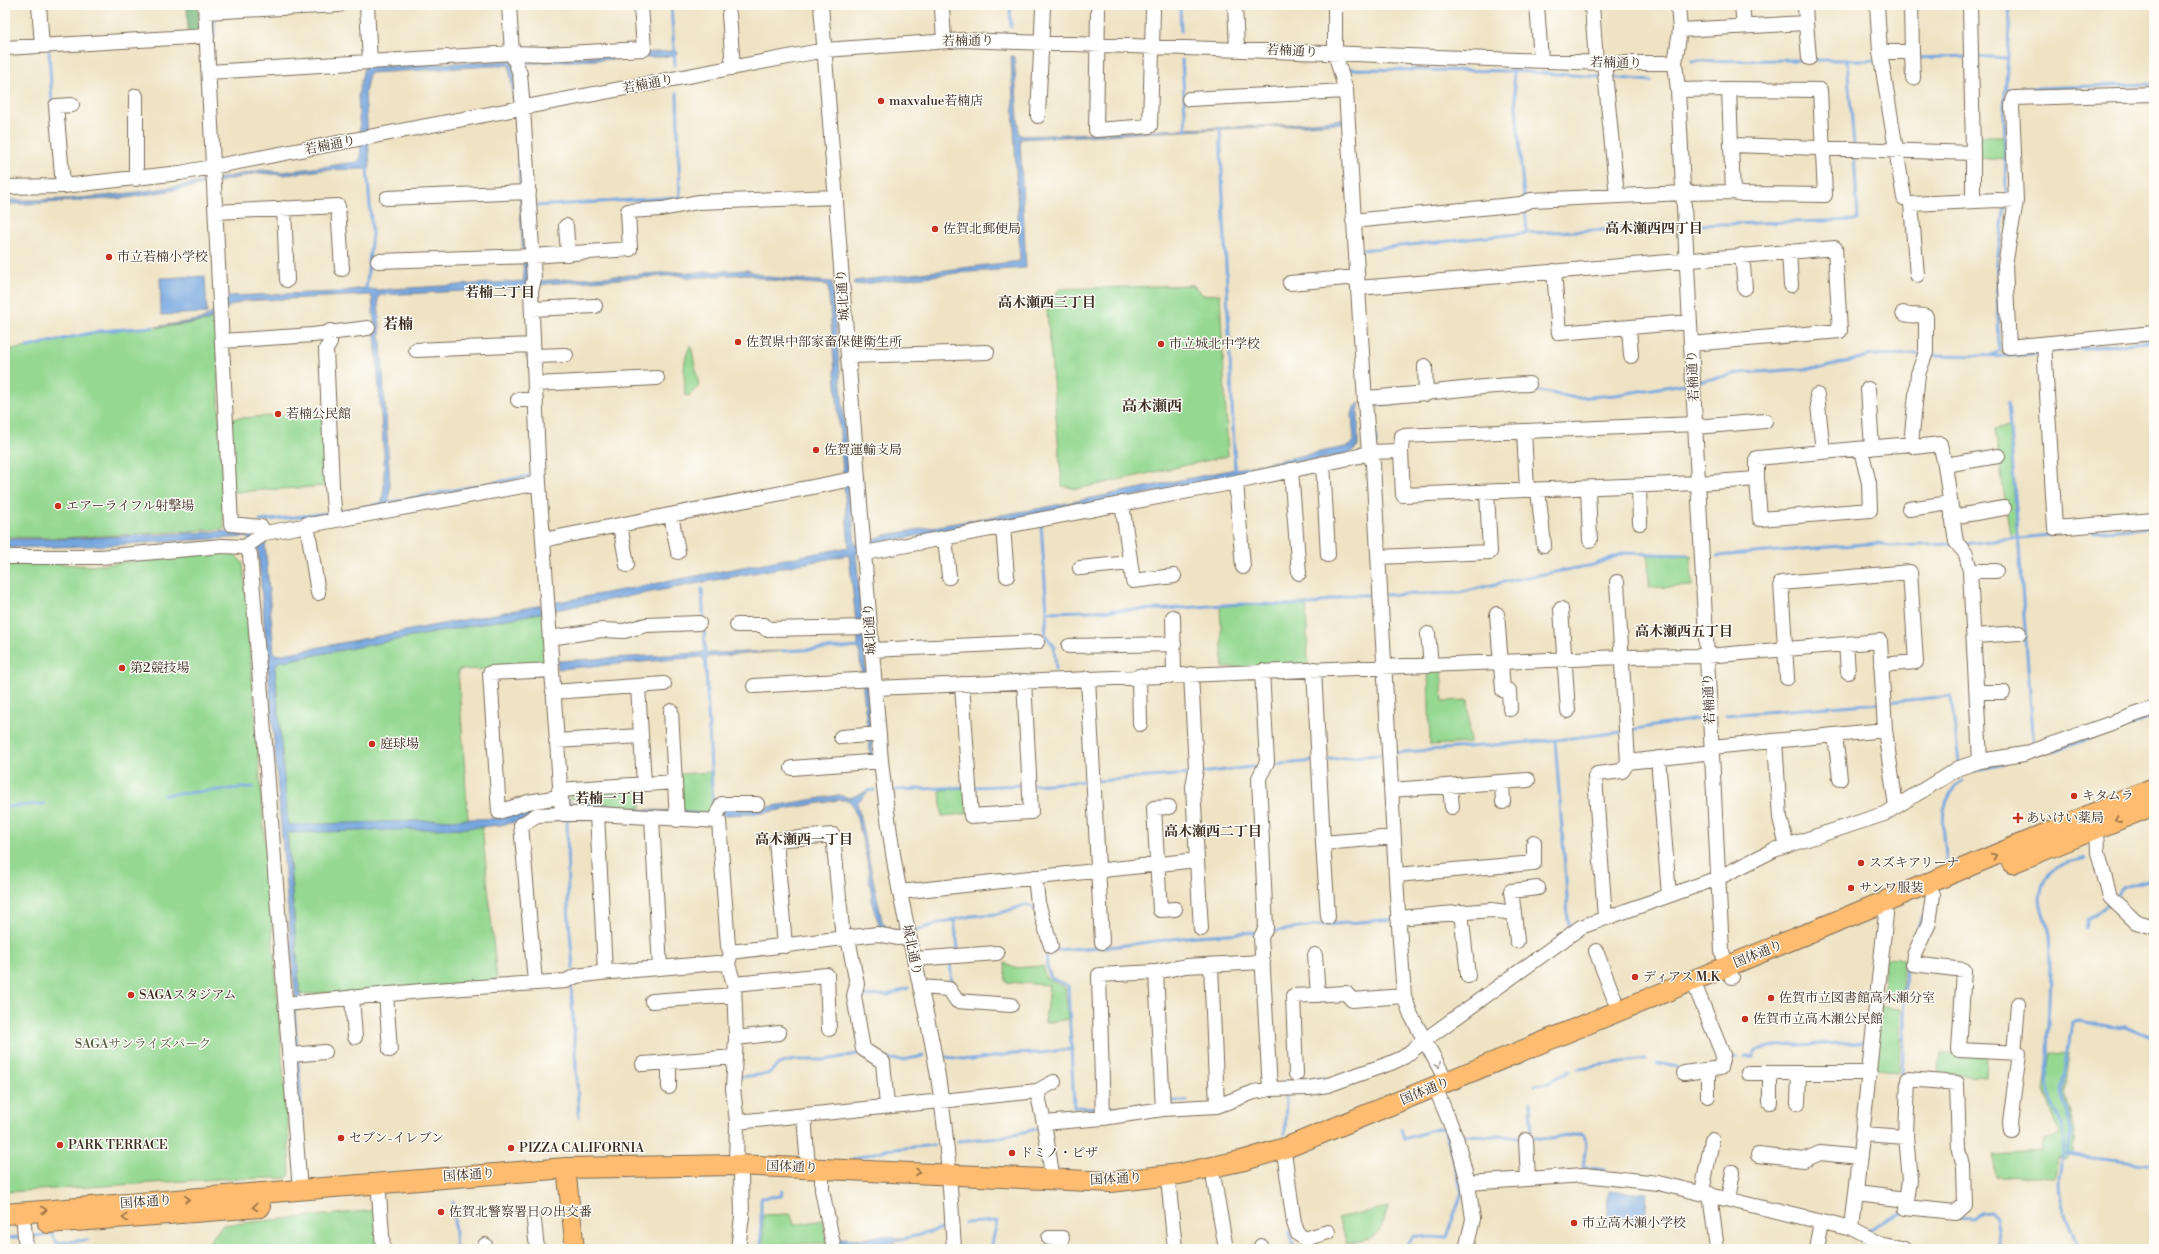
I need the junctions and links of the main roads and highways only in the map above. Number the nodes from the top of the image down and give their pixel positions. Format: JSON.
{"nodes":[{"id":1,"x":2154,"y":788,"type":"edge"},
{"id":2,"x":2154,"y":805,"type":"edge"},
{"id":3,"x":1729,"y":972,"type":"junction"},
{"id":4,"x":1441,"y":1090,"type":"junction"},
{"id":5,"x":567,"y":1174,"type":"junction"},
{"id":6,"x":950,"y":1181,"type":"junction"},
{"id":7,"x":5,"y":1214,"type":"edge"},
{"id":8,"x":14,"y":1226,"type":"edge"},
{"id":9,"x":575,"y":1249,"type":"edge"}],
"edges":[{"from":3,"to":1,"type":"highway","name":"国体通り","one_way":true},
{"from":2,"to":3,"type":"highway","name":"国体通り","one_way":true},
{"from":3,"to":4,"type":"highway","name":"国体通り"},
{"from":3,"to":4,"type":"highway","name":"国体通り"},
{"from":4,"to":6,"type":"highway","name":"国体通り"},
{"from":4,"to":6,"type":"highway","name":"国体通り"},
{"from":5,"to":6,"type":"highway","name":"国体通り"},
{"from":7,"to":5,"type":"highway","name":"国体通り","one_way":true},
{"from":5,"to":8,"type":"highway","name":"国体通り","one_way":true},
{"from":5,"to":9,"type":"main road"}]}
